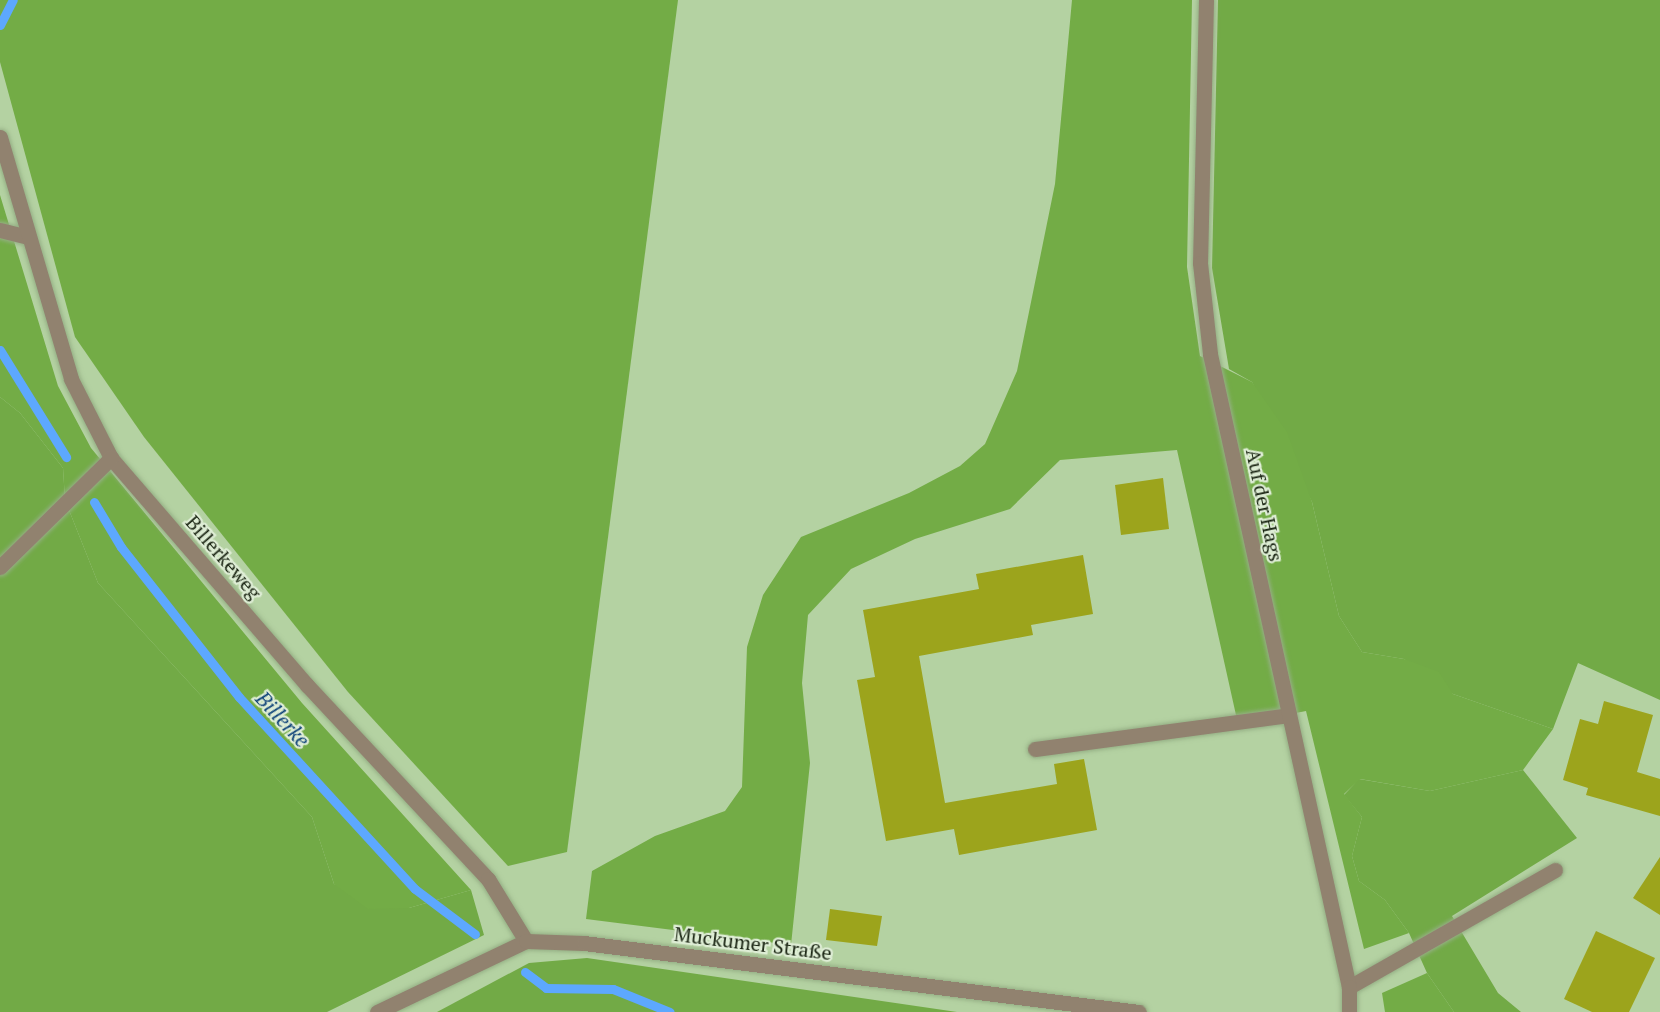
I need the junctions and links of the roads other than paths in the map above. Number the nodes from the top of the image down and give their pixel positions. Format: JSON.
{"nodes":[{"id":1,"x":1206,"y":0,"type":"edge"},
{"id":2,"x":0,"y":137,"type":"edge"},
{"id":3,"x":0,"y":230,"type":"edge"},
{"id":4,"x":28,"y":237,"type":"junction"},
{"id":5,"x":111,"y":458,"type":"junction"},
{"id":6,"x":0,"y":567,"type":"edge"},
{"id":7,"x":1289,"y":715,"type":"junction"},
{"id":8,"x":1035,"y":749,"type":"dead end"},
{"id":9,"x":1555,"y":870,"type":"dead end"},
{"id":10,"x":526,"y":942,"type":"junction"},
{"id":11,"x":1349,"y":987,"type":"junction"},
{"id":12,"x":377,"y":1012,"type":"edge"},
{"id":13,"x":1139,"y":1012,"type":"edge"},
{"id":14,"x":1349,"y":1012,"type":"edge"}],
"edges":[{"from":1,"to":7,"type":"street","name":"Auf der Hags"},
{"from":2,"to":4,"type":"street","name":"Billerkeweg"},
{"from":3,"to":4,"type":"street"},
{"from":4,"to":5,"type":"street","name":"Billerkeweg"},
{"from":5,"to":6,"type":"street"},
{"from":5,"to":10,"type":"street","name":"Billerkeweg"},
{"from":7,"to":8,"type":"street"},
{"from":7,"to":11,"type":"street","name":"Auf der Hags"},
{"from":9,"to":11,"type":"street"},
{"from":10,"to":12,"type":"street","name":"Muckumer Straße"},
{"from":10,"to":13,"type":"street","name":"Muckumer Straße"},
{"from":11,"to":14,"type":"street","name":"Auf der Hags"}]}
